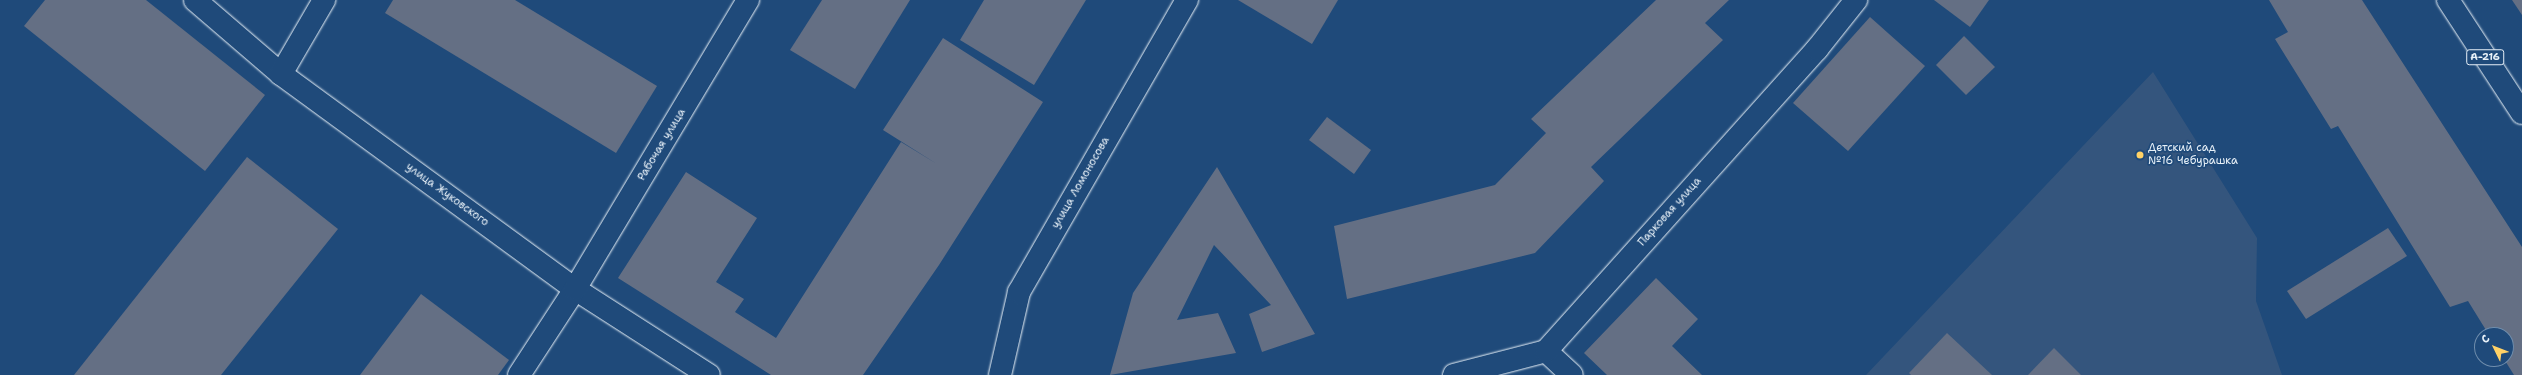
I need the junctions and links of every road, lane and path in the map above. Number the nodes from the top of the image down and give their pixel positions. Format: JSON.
{"nodes":[{"id":1,"x":195,"y":0,"type":"edge"},
{"id":2,"x":324,"y":0,"type":"edge"},
{"id":3,"x":748,"y":0,"type":"edge"},
{"id":4,"x":1187,"y":0,"type":"edge"},
{"id":5,"x":1856,"y":0,"type":"edge"},
{"id":6,"x":2448,"y":0,"type":"edge"},
{"id":7,"x":281,"y":74,"type":"junction"},
{"id":8,"x":2522,"y":113,"type":"edge"},
{"id":9,"x":575,"y":289,"type":"junction"},
{"id":10,"x":1546,"y":351,"type":"junction"},
{"id":11,"x":519,"y":375,"type":"edge"},
{"id":12,"x":709,"y":375,"type":"edge"},
{"id":13,"x":1000,"y":375,"type":"edge"},
{"id":14,"x":1454,"y":375,"type":"edge"},
{"id":15,"x":1572,"y":375,"type":"edge"}],
"edges":[{"from":1,"to":7,"type":"street","name":"улица Жуковского"},
{"from":2,"to":7,"type":"street"},
{"from":3,"to":9,"type":"street","name":"Рабочая улица"},
{"from":4,"to":13,"type":"street","name":"улица Ломоносова"},
{"from":5,"to":10,"type":"street","name":"Парковая улица"},
{"from":6,"to":8,"type":"street","number":"А-216"},
{"from":7,"to":9,"type":"street","name":"улица Жуковского"},
{"from":9,"to":11,"type":"street","name":"Рабочая улица"},
{"from":9,"to":12,"type":"street","name":"улица Жуковского"},
{"from":10,"to":14,"type":"street"},
{"from":10,"to":15,"type":"street"}]}
